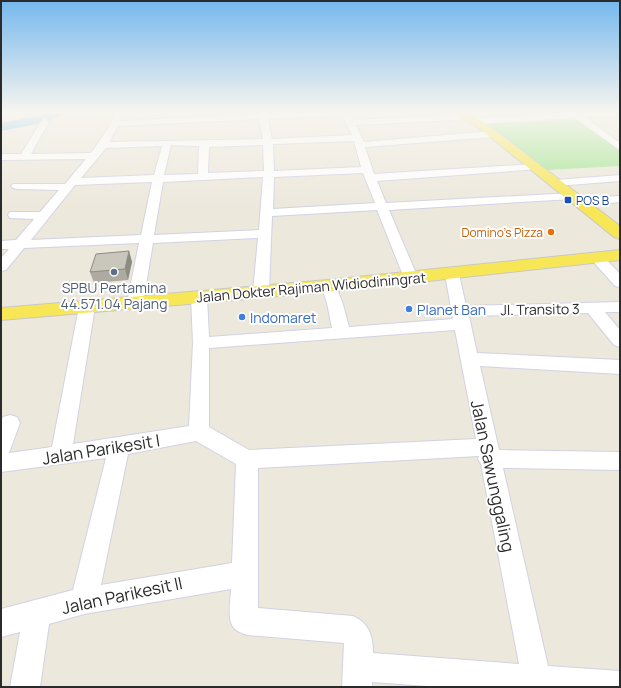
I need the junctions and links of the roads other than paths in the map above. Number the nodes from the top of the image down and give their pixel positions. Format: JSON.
{"nodes":[{"id":1,"x":33,"y":143,"type":"edge"},
{"id":2,"x":177,"y":143,"type":"edge"},
{"id":3,"x":198,"y":143,"type":"edge"},
{"id":4,"x":233,"y":143,"type":"edge"},
{"id":5,"x":268,"y":143,"type":"edge"},
{"id":6,"x":360,"y":143,"type":"edge"},
{"id":7,"x":505,"y":143,"type":"edge"},
{"id":8,"x":166,"y":144,"type":"junction"},
{"id":9,"x":204,"y":144,"type":"junction"},
{"id":10,"x":103,"y":145,"type":"joint"},
{"id":11,"x":25,"y":156,"type":"junction"},
{"id":12,"x":94,"y":156,"type":"junction"},
{"id":13,"x":1,"y":157,"type":"edge"},
{"id":14,"x":535,"y":167,"type":"junction"},
{"id":15,"x":269,"y":174,"type":"junction"},
{"id":16,"x":369,"y":174,"type":"junction"},
{"id":17,"x":203,"y":177,"type":"junction"},
{"id":18,"x":620,"y":178,"type":"edge"},
{"id":19,"x":158,"y":179,"type":"junction"},
{"id":20,"x":556,"y":183,"type":"junction"},
{"id":21,"x":70,"y":185,"type":"junction"},
{"id":22,"x":17,"y":186,"type":"dead end"},
{"id":23,"x":576,"y":199,"type":"junction"},
{"id":24,"x":620,"y":199,"type":"edge"},
{"id":25,"x":382,"y":207,"type":"junction"},
{"id":26,"x":266,"y":213,"type":"junction"},
{"id":27,"x":14,"y":215,"type":"dead end"},
{"id":28,"x":43,"y":216,"type":"junction"},
{"id":29,"x":264,"y":234,"type":"junction"},
{"id":30,"x":620,"y":234,"type":"edge"},
{"id":31,"x":146,"y":240,"type":"junction"},
{"id":32,"x":18,"y":245,"type":"junction"},
{"id":33,"x":1,"y":246,"type":"edge"},
{"id":34,"x":620,"y":255,"type":"edge"},
{"id":35,"x":598,"y":258,"type":"junction"},
{"id":36,"x":1,"y":267,"type":"edge"},
{"id":37,"x":452,"y":274,"type":"junction"},
{"id":38,"x":411,"y":278,"type":"junction"},
{"id":39,"x":620,"y":283,"type":"edge"},
{"id":40,"x":328,"y":286,"type":"junction"},
{"id":41,"x":261,"y":292,"type":"junction"},
{"id":42,"x":199,"y":297,"type":"junction"},
{"id":43,"x":135,"y":302,"type":"junction"},
{"id":44,"x":87,"y":307,"type":"junction"},
{"id":45,"x":620,"y":307,"type":"edge"},
{"id":46,"x":593,"y":308,"type":"junction"},
{"id":47,"x":1,"y":314,"type":"edge"},
{"id":48,"x":460,"y":317,"type":"junction"},
{"id":49,"x":342,"y":334,"type":"junction"},
{"id":50,"x":620,"y":341,"type":"edge"},
{"id":51,"x":201,"y":343,"type":"junction"},
{"id":52,"x":469,"y":358,"type":"junction"},
{"id":53,"x":620,"y":367,"type":"edge"},
{"id":54,"x":10,"y":423,"type":"dead end"},
{"id":55,"x":200,"y":432,"type":"junction"},
{"id":56,"x":1,"y":447,"type":"edge"},
{"id":57,"x":120,"y":447,"type":"junction"},
{"id":58,"x":488,"y":453,"type":"junction"},
{"id":59,"x":61,"y":455,"type":"junction"},
{"id":60,"x":247,"y":459,"type":"junction"},
{"id":61,"x":620,"y":461,"type":"edge"},
{"id":62,"x":1,"y":463,"type":"edge"},
{"id":63,"x":245,"y":574,"type":"junction"},
{"id":64,"x":84,"y":601,"type":"junction"},
{"id":65,"x":37,"y":614,"type":"junction"},
{"id":66,"x":1,"y":623,"type":"edge"},
{"id":67,"x":357,"y":676,"type":"edge"},
{"id":68,"x":537,"y":681,"type":"edge"},
{"id":69,"x":620,"y":686,"type":"edge"},
{"id":70,"x":25,"y":687,"type":"edge"}],
"edges":[{"from":1,"to":11,"type":"street"},
{"from":2,"to":8,"type":"street"},
{"from":3,"to":9,"type":"street"},
{"from":4,"to":9,"type":"street"},
{"from":5,"to":15,"type":"street"},
{"from":6,"to":16,"type":"street"},
{"from":7,"to":14,"type":"main road"},
{"from":8,"to":10,"type":"street"},
{"from":8,"to":19,"type":"street"},
{"from":9,"to":17,"type":"street"},
{"from":10,"to":12,"type":"street"},
{"from":11,"to":12,"type":"street"},
{"from":11,"to":13,"type":"street"},
{"from":12,"to":21,"type":"street"},
{"from":14,"to":16,"type":"street"},
{"from":14,"to":20,"type":"main road"},
{"from":15,"to":16,"type":"street"},
{"from":15,"to":17,"type":"street"},
{"from":15,"to":26,"type":"street"},
{"from":16,"to":25,"type":"street"},
{"from":17,"to":19,"type":"street"},
{"from":18,"to":20,"type":"street"},
{"from":19,"to":21,"type":"street"},
{"from":19,"to":31,"type":"street"},
{"from":20,"to":23,"type":"main road"},
{"from":21,"to":22,"type":"street"},
{"from":21,"to":28,"type":"street"},
{"from":23,"to":24,"type":"street"},
{"from":23,"to":25,"type":"street"},
{"from":23,"to":30,"type":"main road"},
{"from":25,"to":26,"type":"street"},
{"from":25,"to":38,"type":"street"},
{"from":26,"to":29,"type":"street"},
{"from":27,"to":28,"type":"street"},
{"from":28,"to":32,"type":"street"},
{"from":29,"to":31,"type":"street"},
{"from":29,"to":41,"type":"street"},
{"from":31,"to":32,"type":"street"},
{"from":31,"to":43,"type":"street"},
{"from":32,"to":33,"type":"street"},
{"from":32,"to":36,"type":"street"},
{"from":34,"to":35,"type":"main road","name":"Jalan Dokter Rajiman Widiodiningrat"},
{"from":35,"to":37,"type":"main road","name":"Jalan Dokter Rajiman Widiodiningrat"},
{"from":35,"to":39,"type":"street"},
{"from":37,"to":38,"type":"main road","name":"Jalan Dokter Rajiman Widiodiningrat"},
{"from":37,"to":48,"type":"street","name":"Jalan Sawunggaling"},
{"from":38,"to":40,"type":"main road","name":"Jalan Dokter Rajiman Widiodiningrat"},
{"from":40,"to":41,"type":"main road","name":"Jalan Dokter Rajiman Widiodiningrat"},
{"from":40,"to":49,"type":"street"},
{"from":41,"to":42,"type":"main road","name":"Jalan Dokter Rajiman Widiodiningrat"},
{"from":42,"to":43,"type":"main road","name":"Jalan Dokter Rajiman Widiodiningrat"},
{"from":42,"to":51,"type":"street"},
{"from":43,"to":44,"type":"main road","name":"Jalan Dokter Rajiman Widiodiningrat"},
{"from":44,"to":47,"type":"main road","name":"Jalan Dokter Rajiman Widiodiningrat"},
{"from":44,"to":59,"type":"street"},
{"from":45,"to":46,"type":"street","name":"Jl. Transito 3"},
{"from":46,"to":48,"type":"street","name":"Jl. Transito 3"},
{"from":46,"to":50,"type":"street"},
{"from":48,"to":49,"type":"street","name":"Jl. Transito 3"},
{"from":48,"to":52,"type":"street","name":"Jalan Sawunggaling"},
{"from":49,"to":51,"type":"street","name":"Jl. Transito 3"},
{"from":51,"to":55,"type":"street"},
{"from":52,"to":53,"type":"street"},
{"from":52,"to":58,"type":"street","name":"Jalan Sawunggaling"},
{"from":54,"to":56,"type":"street"},
{"from":55,"to":57,"type":"street","name":"Jalan Parikesit I"},
{"from":55,"to":60,"type":"street"},
{"from":57,"to":59,"type":"street","name":"Jalan Parikesit I"},
{"from":57,"to":64,"type":"street"},
{"from":58,"to":60,"type":"street"},
{"from":58,"to":61,"type":"street"},
{"from":58,"to":68,"type":"street","name":"Jalan Sawunggaling"},
{"from":59,"to":62,"type":"street","name":"Jalan Parikesit I"},
{"from":60,"to":63,"type":"street"},
{"from":63,"to":64,"type":"street","name":"Jalan Parikesit II"},
{"from":63,"to":67,"type":"street"},
{"from":64,"to":65,"type":"street","name":"Jalan Parikesit II"},
{"from":65,"to":66,"type":"street","name":"Jalan Parikesit II"},
{"from":65,"to":70,"type":"street"},
{"from":67,"to":68,"type":"street"},
{"from":68,"to":69,"type":"street"}]}
